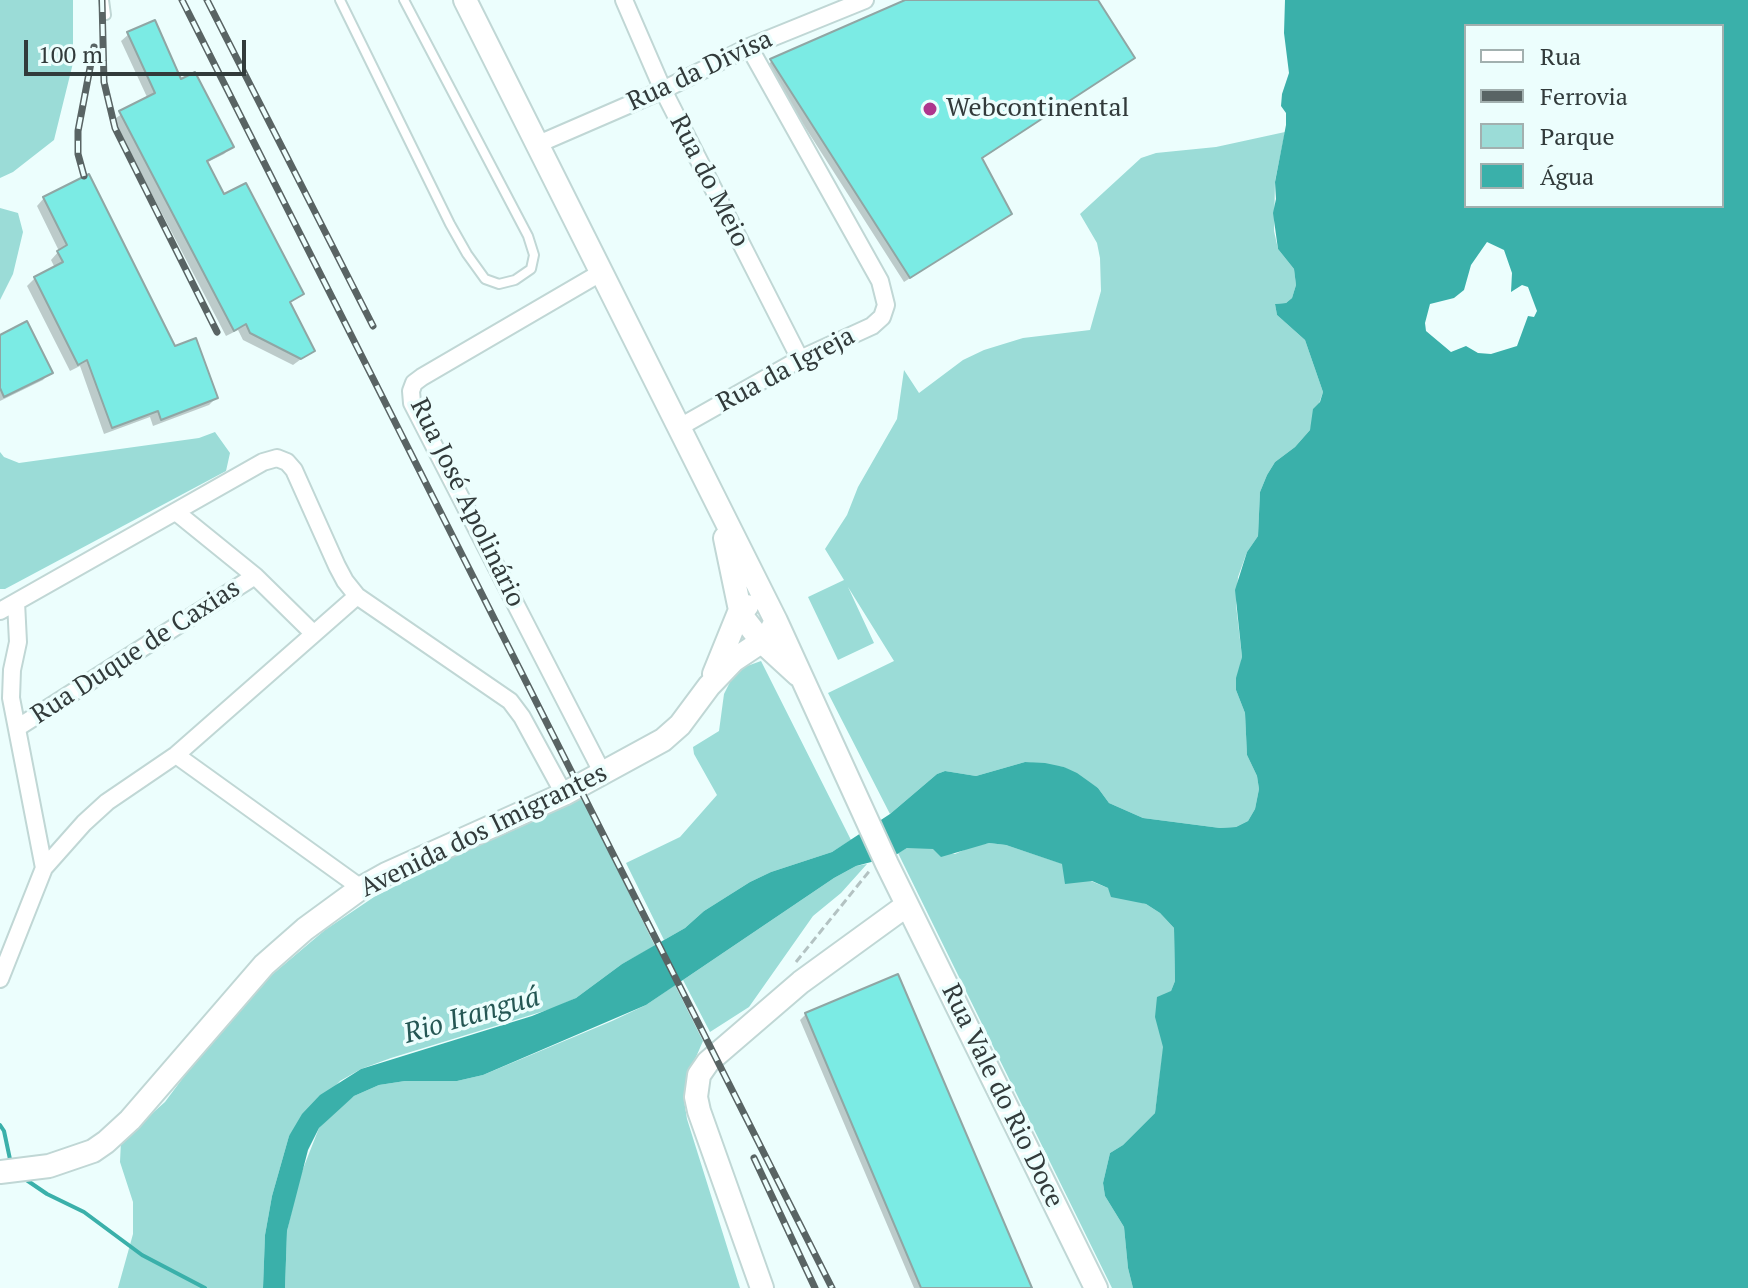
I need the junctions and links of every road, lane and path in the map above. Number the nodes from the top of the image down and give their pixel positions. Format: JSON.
{"nodes":[{"id":1,"x":104,"y":0,"type":"edge"},
{"id":2,"x":340,"y":0,"type":"edge"},
{"id":3,"x":404,"y":0,"type":"edge"},
{"id":4,"x":465,"y":0,"type":"edge"},
{"id":5,"x":624,"y":0,"type":"edge"},
{"id":6,"x":865,"y":0,"type":"edge"},
{"id":7,"x":106,"y":15,"type":"dead end"},
{"id":8,"x":749,"y":47,"type":"junction"},
{"id":9,"x":663,"y":90,"type":"junction"},
{"id":10,"x":536,"y":145,"type":"junction"},
{"id":11,"x":602,"y":272,"type":"junction"},
{"id":12,"x":800,"y":359,"type":"junction"},
{"id":13,"x":678,"y":428,"type":"junction"},
{"id":14,"x":719,"y":509,"type":"junction"},
{"id":15,"x":176,"y":512,"type":"junction"},
{"id":16,"x":255,"y":576,"type":"junction"},
{"id":17,"x":357,"y":596,"type":"junction"},
{"id":18,"x":16,"y":602,"type":"junction"},
{"id":19,"x":740,"y":610,"type":"junction"},
{"id":20,"x":0,"y":611,"type":"edge"},
{"id":21,"x":772,"y":612,"type":"junction"},
{"id":22,"x":313,"y":633,"type":"junction"},
{"id":23,"x":762,"y":642,"type":"junction"},
{"id":24,"x":805,"y":682,"type":"junction"},
{"id":25,"x":709,"y":686,"type":"junction"},
{"id":26,"x":17,"y":728,"type":"junction"},
{"id":27,"x":176,"y":755,"type":"junction"},
{"id":28,"x":603,"y":774,"type":"junction"},
{"id":29,"x":564,"y":794,"type":"junction"},
{"id":30,"x":887,"y":864,"type":"junction"},
{"id":31,"x":44,"y":868,"type":"junction"},
{"id":32,"x":361,"y":888,"type":"junction"},
{"id":33,"x":907,"y":905,"type":"junction"},
{"id":34,"x":789,"y":970,"type":"dead end"},
{"id":35,"x":0,"y":979,"type":"edge"},
{"id":36,"x":0,"y":1172,"type":"edge"},
{"id":37,"x":762,"y":1288,"type":"edge"},
{"id":38,"x":1096,"y":1288,"type":"edge"}],
"edges":[{"from":1,"to":7,"type":"lane"},
{"from":2,"to":3,"type":"lane"},
{"from":4,"to":10,"type":"street","name":"Rua Vale do Rio Doce"},
{"from":5,"to":9,"type":"street","name":"Rua do Meio"},
{"from":6,"to":8,"type":"street","name":"Rua da Divisa"},
{"from":8,"to":9,"type":"street","name":"Rua da Divisa"},
{"from":8,"to":12,"type":"street","name":"Rua da Igreja"},
{"from":9,"to":10,"type":"street","name":"Rua da Divisa"},
{"from":9,"to":12,"type":"street","name":"Rua do Meio"},
{"from":10,"to":11,"type":"street","name":"Rua Vale do Rio Doce"},
{"from":11,"to":13,"type":"street","name":"Rua Vale do Rio Doce"},
{"from":11,"to":28,"type":"street","name":"Rua José Apolinário"},
{"from":12,"to":13,"type":"street","name":"Rua da Igreja"},
{"from":13,"to":14,"type":"street","name":"Rua Vale do Rio Doce"},
{"from":14,"to":19,"type":"street"},
{"from":14,"to":21,"type":"street","name":"Rua Vale do Rio Doce"},
{"from":15,"to":16,"type":"street"},
{"from":15,"to":17,"type":"street"},
{"from":15,"to":18,"type":"street"},
{"from":16,"to":22,"type":"street"},
{"from":16,"to":26,"type":"street","name":"Rua Duque de Caxias"},
{"from":17,"to":22,"type":"street"},
{"from":17,"to":29,"type":"street"},
{"from":18,"to":20,"type":"street"},
{"from":18,"to":26,"type":"street"},
{"from":19,"to":21,"type":"street"},
{"from":19,"to":23,"type":"street"},
{"from":19,"to":25,"type":"street","name":"Avenida dos Imigrantes"},
{"from":21,"to":23,"type":"street","name":"Avenida dos Imigrantes"},
{"from":21,"to":24,"type":"street","name":"Rua Vale do Rio Doce"},
{"from":22,"to":27,"type":"street"},
{"from":23,"to":24,"type":"street"},
{"from":23,"to":25,"type":"street","name":"Avenida dos Imigrantes"},
{"from":24,"to":30,"type":"street","name":"Rua Vale do Rio Doce"},
{"from":25,"to":28,"type":"street","name":"Avenida dos Imigrantes"},
{"from":26,"to":31,"type":"street"},
{"from":27,"to":31,"type":"street"},
{"from":27,"to":32,"type":"street"},
{"from":28,"to":29,"type":"street","name":"Avenida dos Imigrantes"},
{"from":29,"to":32,"type":"street","name":"Avenida dos Imigrantes"},
{"from":30,"to":33,"type":"street","name":"Rua Vale do Rio Doce"},
{"from":30,"to":34,"type":"path"},
{"from":31,"to":35,"type":"street"},
{"from":32,"to":36,"type":"street","name":"Avenida dos Imigrantes"},
{"from":33,"to":37,"type":"street"},
{"from":33,"to":38,"type":"street","name":"Rua Vale do Rio Doce"}]}
